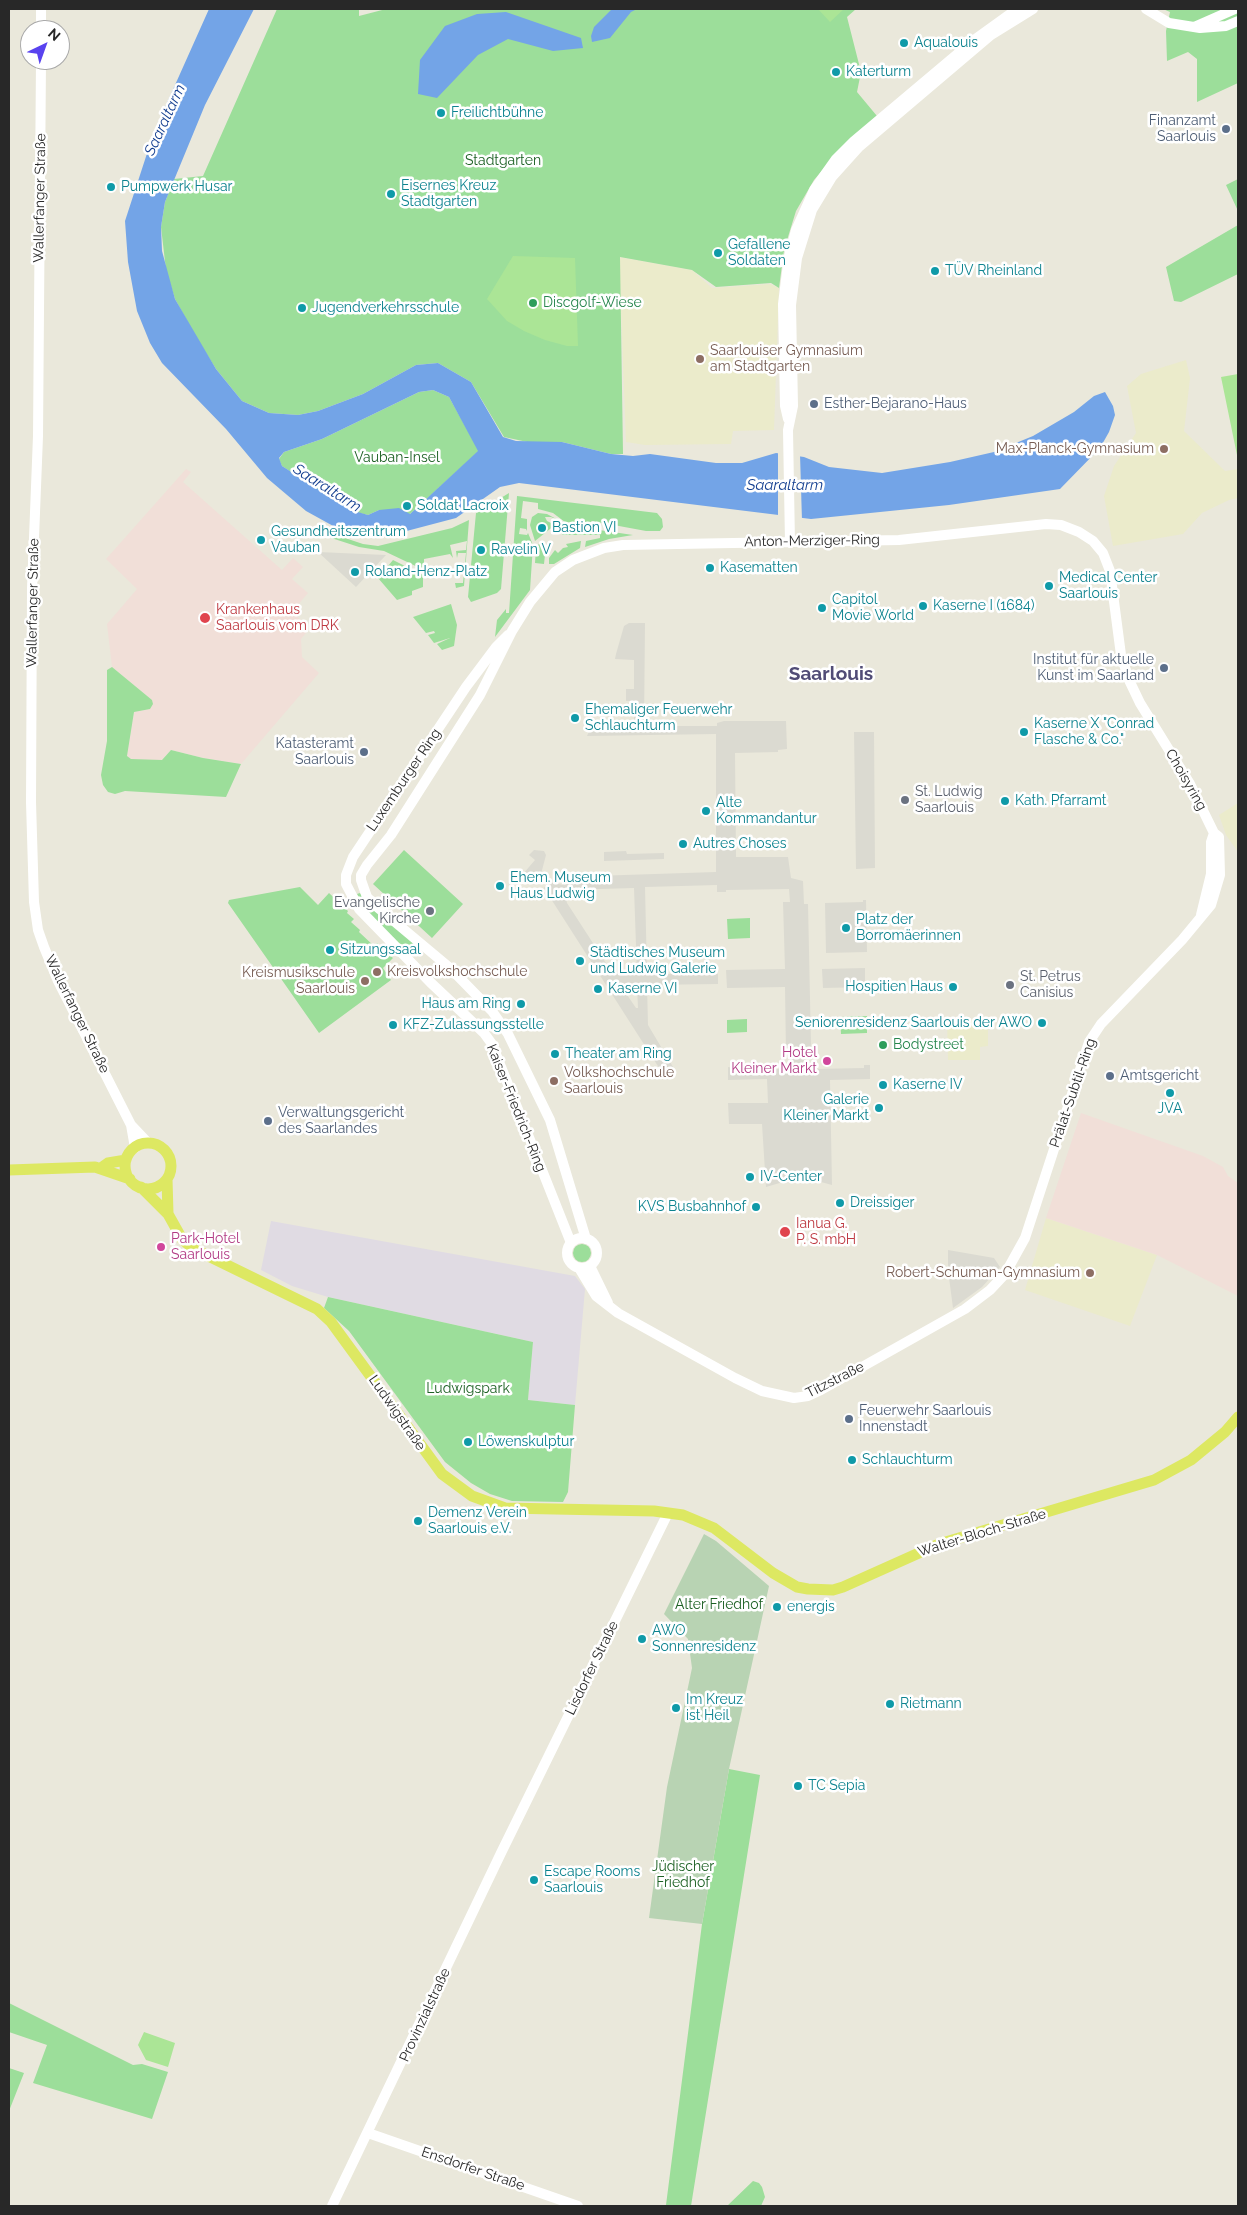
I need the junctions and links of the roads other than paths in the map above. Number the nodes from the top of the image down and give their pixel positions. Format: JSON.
{"nodes":[{"id":1,"x":1017,"y":9,"type":"edge"},
{"id":2,"x":1033,"y":9,"type":"edge"},
{"id":3,"x":1146,"y":9,"type":"edge"},
{"id":4,"x":1216,"y":9,"type":"edge"},
{"id":5,"x":1237,"y":10,"type":"edge"},
{"id":6,"x":1205,"y":21,"type":"junction"},
{"id":7,"x":1238,"y":22,"type":"edge"},
{"id":8,"x":1194,"y":27,"type":"junction"},
{"id":9,"x":41,"y":70,"type":"edge"},
{"id":10,"x":789,"y":422,"type":"junction"},
{"id":11,"x":789,"y":537,"type":"junction"},
{"id":12,"x":1112,"y":587,"type":"joint"},
{"id":13,"x":512,"y":631,"type":"junction"},
{"id":14,"x":466,"y":687,"type":"joint"},
{"id":15,"x":480,"y":695,"type":"joint"},
{"id":16,"x":1214,"y":833,"type":"junction"},
{"id":17,"x":1220,"y":874,"type":"joint"},
{"id":18,"x":346,"y":875,"type":"joint"},
{"id":19,"x":361,"y":875,"type":"joint"},
{"id":20,"x":1201,"y":917,"type":"junction"},
{"id":21,"x":131,"y":1125,"type":"junction"},
{"id":22,"x":148,"y":1143,"type":"junction"},
{"id":23,"x":135,"y":1148,"type":"junction"},
{"id":24,"x":126,"y":1160,"type":"junction"},
{"id":25,"x":101,"y":1168,"type":"junction"},
{"id":26,"x":9,"y":1170,"type":"edge"},
{"id":27,"x":130,"y":1179,"type":"junction"},
{"id":28,"x":167,"y":1184,"type":"junction"},
{"id":29,"x":141,"y":1188,"type":"junction"},
{"id":30,"x":168,"y":1214,"type":"junction"},
{"id":31,"x":586,"y":1239,"type":"junction"},
{"id":32,"x":571,"y":1243,"type":"junction"},
{"id":33,"x":590,"y":1266,"type":"junction"},
{"id":34,"x":579,"y":1268,"type":"junction"},
{"id":35,"x":996,"y":1284,"type":"joint"},
{"id":36,"x":613,"y":1310,"type":"junction"},
{"id":37,"x":1238,"y":1417,"type":"edge"},
{"id":38,"x":668,"y":1513,"type":"junction"},
{"id":39,"x":516,"y":1824,"type":"joint"},
{"id":40,"x":368,"y":2133,"type":"junction"},
{"id":41,"x":332,"y":2206,"type":"edge"},
{"id":42,"x":578,"y":2206,"type":"edge"}],
"edges":[{"from":1,"to":10,"type":"street"},
{"from":2,"to":10,"type":"street"},
{"from":3,"to":8,"type":"street"},
{"from":4,"to":6,"type":"street"},
{"from":5,"to":6,"type":"street"},
{"from":6,"to":8,"type":"street"},
{"from":7,"to":8,"type":"street"},
{"from":9,"to":21,"type":"street","name":"Wallerfanger Straße"},
{"from":10,"to":11,"type":"street"},
{"from":11,"to":12,"type":"street","name":"Anton-Merziger-Ring"},
{"from":11,"to":13,"type":"street","name":"Anton-Merziger-Ring"},
{"from":12,"to":16,"type":"street","name":"Choisyring"},
{"from":13,"to":14,"type":"street","name":"Anton-Merziger-Ring"},
{"from":13,"to":15,"type":"street","name":"Anton-Merziger-Ring"},
{"from":14,"to":18,"type":"street","name":"Luxemburger Ring"},
{"from":15,"to":19,"type":"street","name":"Luxemburger Ring"},
{"from":16,"to":17,"type":"street","name":"Choisyring"},
{"from":16,"to":20,"type":"street"},
{"from":17,"to":20,"type":"street","name":"Prälat-Subtil-Ring"},
{"from":18,"to":32,"type":"street","name":"Kaiser-Friedrich-Ring"},
{"from":19,"to":31,"type":"street","name":"Kaiser-Friedrich-Ring"},
{"from":20,"to":35,"type":"street","name":"Prälat-Subtil-Ring"},
{"from":21,"to":22,"type":"street","name":"Wallerfanger Straße"},
{"from":21,"to":23,"type":"street","name":"Wallerfanger Straße"},
{"from":22,"to":23,"type":"main road"},
{"from":22,"to":28,"type":"main road"},
{"from":23,"to":24,"type":"main road"},
{"from":24,"to":25,"type":"main road"},
{"from":24,"to":27,"type":"main road"},
{"from":25,"to":26,"type":"main road"},
{"from":25,"to":27,"type":"main road"},
{"from":27,"to":29,"type":"main road"},
{"from":28,"to":29,"type":"main road"},
{"from":28,"to":30,"type":"main road","name":"Ludwigstraße"},
{"from":29,"to":30,"type":"main road","name":"Ludwigstraße"},
{"from":30,"to":38,"type":"main road","name":"Ludwigstraße"},
{"from":31,"to":32,"type":"street"},
{"from":31,"to":33,"type":"street"},
{"from":32,"to":34,"type":"street"},
{"from":33,"to":34,"type":"street"},
{"from":33,"to":36,"type":"street","name":"Titzstraße"},
{"from":34,"to":36,"type":"street","name":"Titzstraße"},
{"from":35,"to":36,"type":"street","name":"Titzstraße"},
{"from":37,"to":38,"type":"main road","name":"Walter-Bloch-Straße"},
{"from":38,"to":39,"type":"street","name":"Lisdorfer Straße"},
{"from":39,"to":40,"type":"street","name":"Provinzialstraße"},
{"from":40,"to":41,"type":"street","name":"Provinzialstraße"},
{"from":40,"to":42,"type":"street","name":"Ensdorfer Straße"}]}
